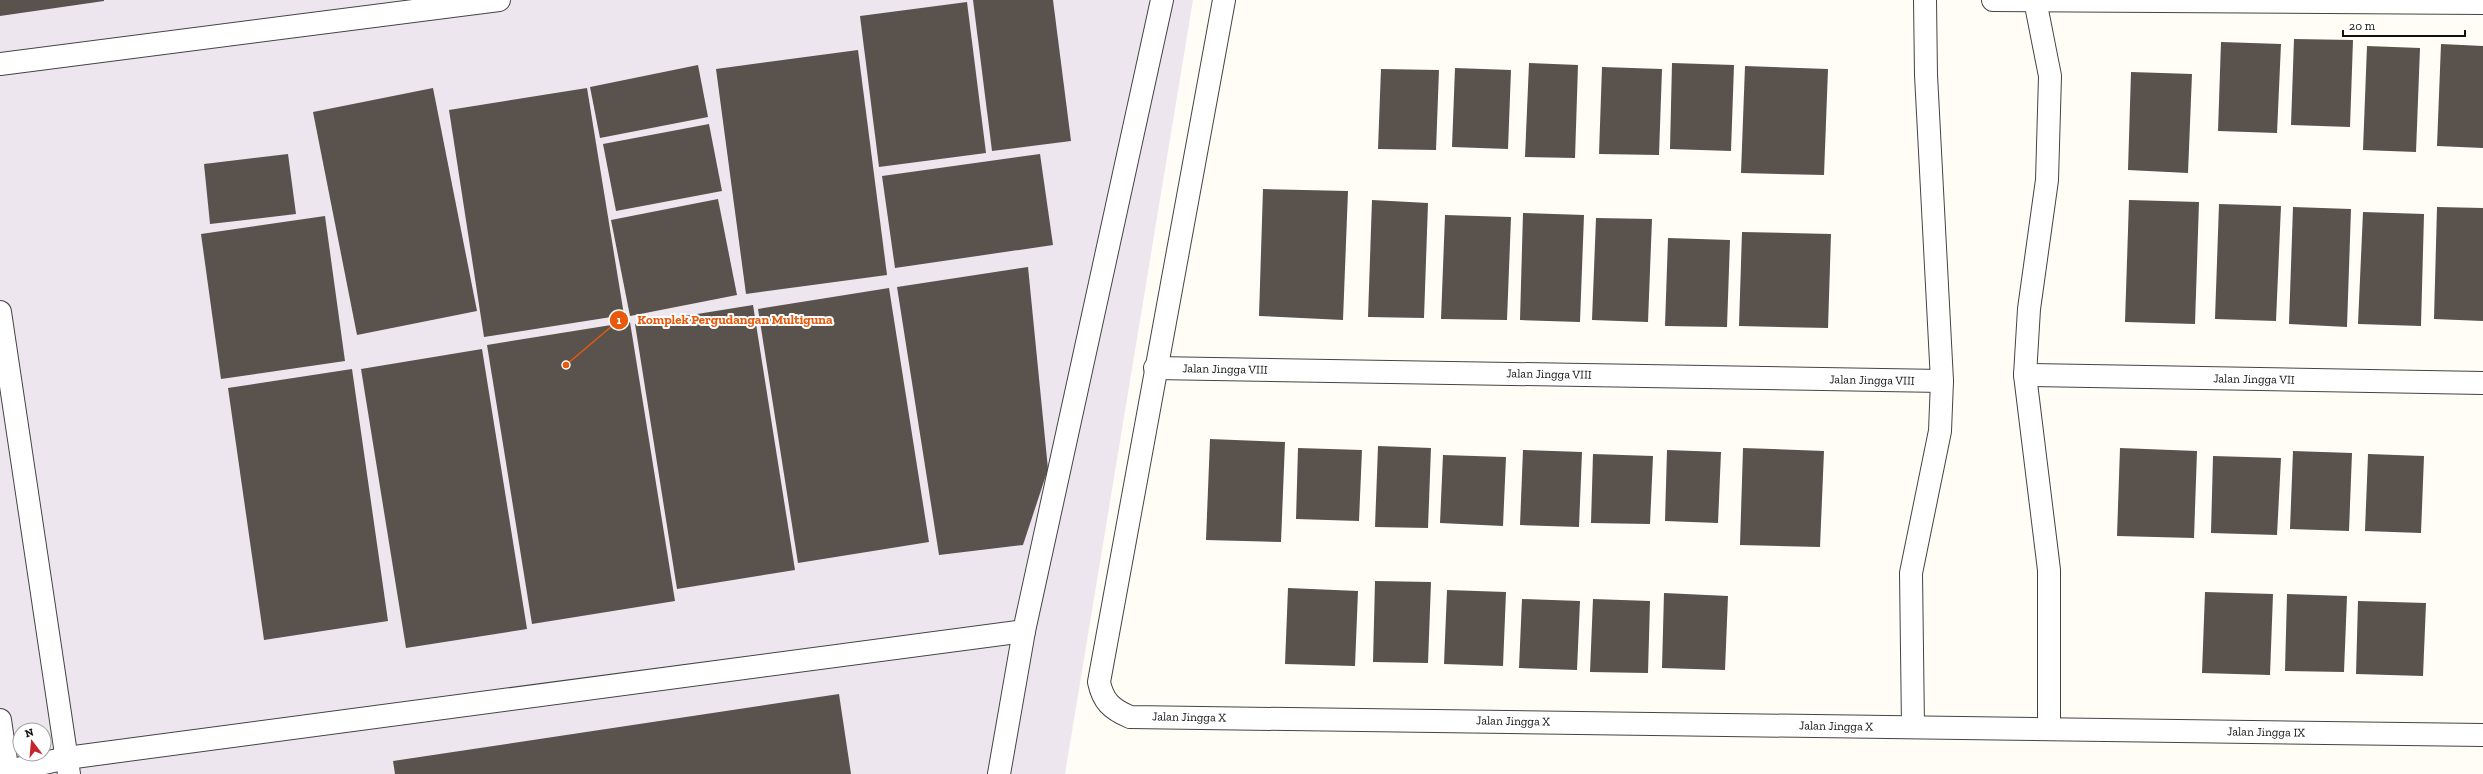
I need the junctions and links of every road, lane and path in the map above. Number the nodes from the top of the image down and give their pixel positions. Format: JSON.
{"nodes":[{"id":1,"x":499,"y":0,"type":"edge"},
{"id":2,"x":1162,"y":0,"type":"edge"},
{"id":3,"x":1224,"y":0,"type":"edge"},
{"id":4,"x":1925,"y":0,"type":"edge"},
{"id":5,"x":1993,"y":0,"type":"edge"},
{"id":6,"x":2036,"y":0,"type":"edge"},
{"id":7,"x":2483,"y":3,"type":"edge"},
{"id":8,"x":0,"y":64,"type":"edge"},
{"id":9,"x":0,"y":312,"type":"edge"},
{"id":10,"x":1155,"y":368,"type":"junction"},
{"id":11,"x":2026,"y":375,"type":"junction"},
{"id":12,"x":1942,"y":381,"type":"junction"},
{"id":13,"x":2483,"y":383,"type":"edge"},
{"id":14,"x":1024,"y":631,"type":"junction"},
{"id":15,"x":0,"y":720,"type":"edge"},
{"id":16,"x":1913,"y":727,"type":"junction"},
{"id":17,"x":2049,"y":728,"type":"junction"},
{"id":18,"x":2483,"y":735,"type":"edge"},
{"id":19,"x":68,"y":766,"type":"edge"},
{"id":20,"x":8,"y":772,"type":"edge"},
{"id":21,"x":999,"y":774,"type":"edge"}],
"edges":[{"from":1,"to":8,"type":"street"},
{"from":2,"to":14,"type":"street"},
{"from":3,"to":10,"type":"street"},
{"from":4,"to":12,"type":"street"},
{"from":5,"to":6,"type":"street"},
{"from":6,"to":7,"type":"street"},
{"from":6,"to":11,"type":"street"},
{"from":9,"to":19,"type":"street"},
{"from":10,"to":12,"type":"street","name":"Jalan Jingga VIII"},
{"from":10,"to":16,"type":"street","name":"Jalan Jingga X"},
{"from":11,"to":13,"type":"street","name":"Jalan Jingga VII"},
{"from":11,"to":17,"type":"street"},
{"from":12,"to":16,"type":"street"},
{"from":14,"to":19,"type":"street"},
{"from":14,"to":21,"type":"street"},
{"from":15,"to":20,"type":"street"},
{"from":16,"to":17,"type":"street","name":"Jalan Jingga X"},
{"from":17,"to":18,"type":"street","name":"Jalan Jingga IX"},
{"from":19,"to":20,"type":"street"}]}
